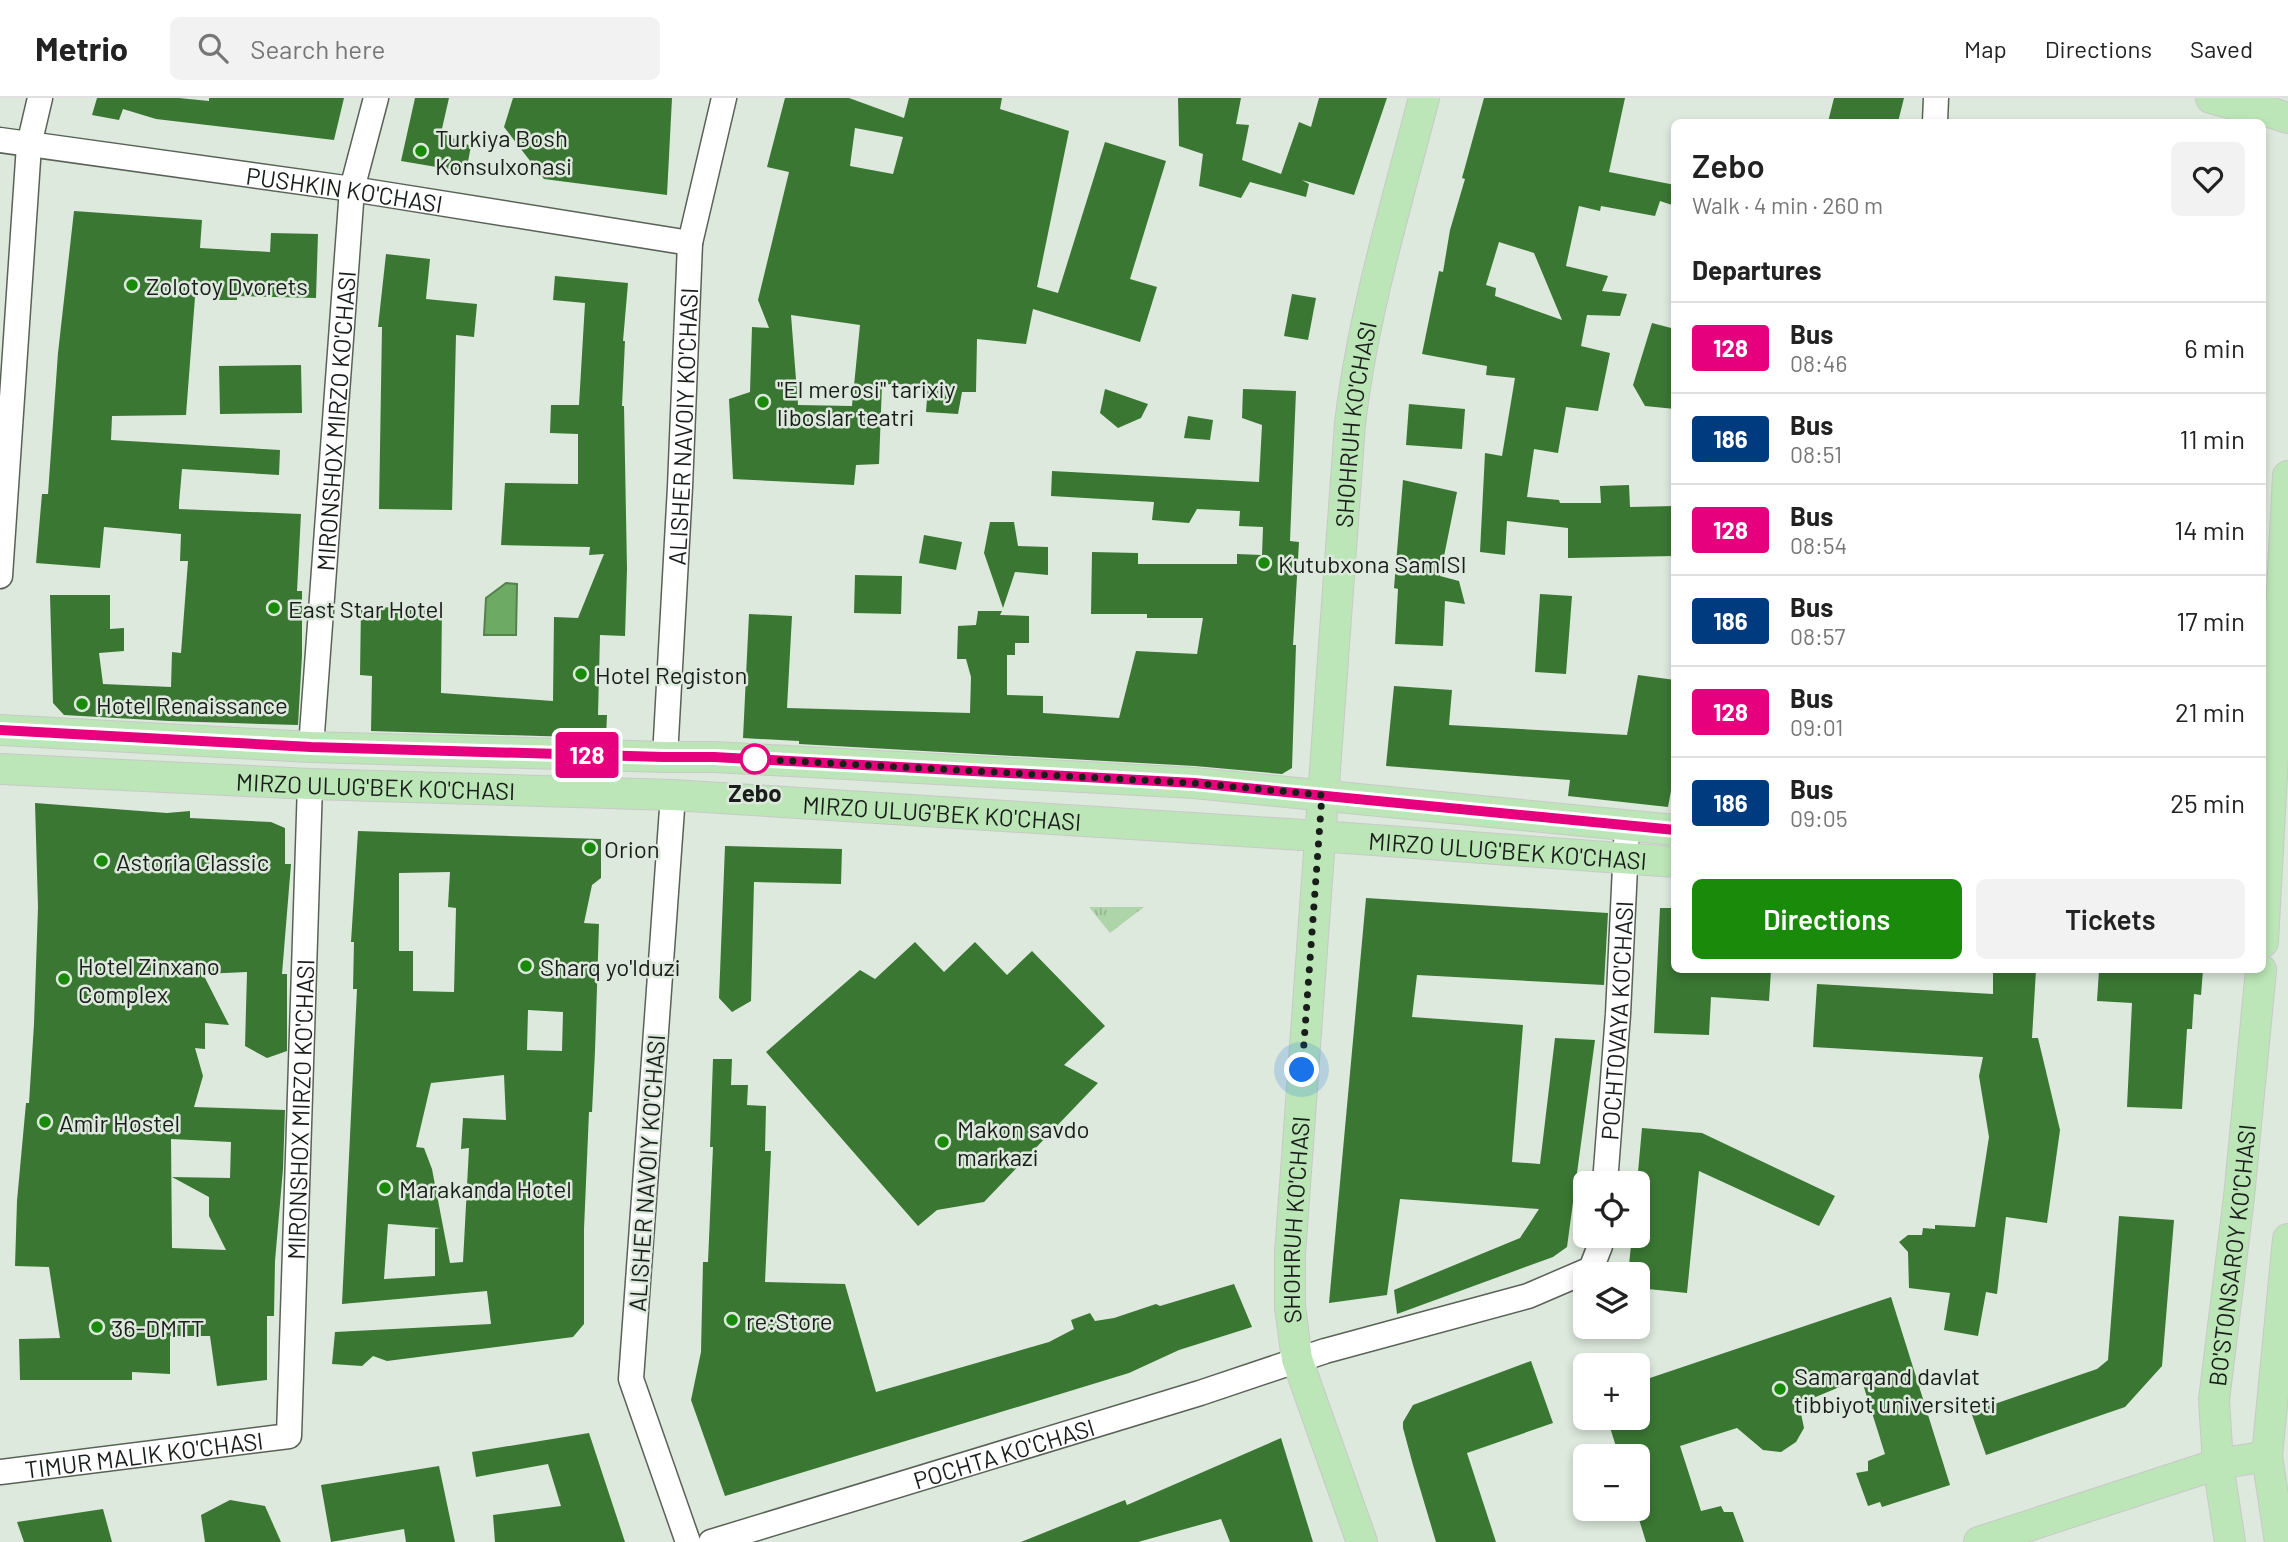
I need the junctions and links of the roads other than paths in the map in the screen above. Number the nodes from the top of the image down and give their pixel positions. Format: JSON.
{"nodes":[{"id":1,"x":40,"y":98,"type":"edge"},
{"id":2,"x":376,"y":98,"type":"edge"},
{"id":3,"x":724,"y":98,"type":"edge"},
{"id":4,"x":1424,"y":98,"type":"edge"},
{"id":5,"x":1936,"y":98,"type":"edge"},
{"id":6,"x":2211,"y":98,"type":"edge"},
{"id":7,"x":2288,"y":118,"type":"edge"},
{"id":8,"x":1935,"y":119,"type":"edge"},
{"id":9,"x":0,"y":140,"type":"edge"},
{"id":10,"x":29,"y":145,"type":"junction"},
{"id":11,"x":352,"y":189,"type":"junction"},
{"id":12,"x":690,"y":243,"type":"junction"},
{"id":13,"x":2288,"y":476,"type":"edge"},
{"id":14,"x":0,"y":576,"type":"edge"},
{"id":15,"x":0,"y":730,"type":"edge"},
{"id":16,"x":311,"y":747,"type":"junction"},
{"id":17,"x":664,"y":757,"type":"junction"},
{"id":18,"x":0,"y":769,"type":"edge"},
{"id":19,"x":310,"y":784,"type":"junction"},
{"id":20,"x":673,"y":794,"type":"junction"},
{"id":21,"x":1322,"y":795,"type":"junction"},
{"id":22,"x":1627,"y":825,"type":"junction"},
{"id":23,"x":1671,"y":830,"type":"edge"},
{"id":24,"x":1319,"y":836,"type":"junction"},
{"id":25,"x":1626,"y":858,"type":"junction"},
{"id":26,"x":1671,"y":862,"type":"edge"},
{"id":27,"x":2272,"y":883,"type":"edge"},
{"id":28,"x":2266,"y":917,"type":"edge"},
{"id":29,"x":2266,"y":935,"type":"edge"},
{"id":30,"x":2288,"y":946,"type":"edge"},
{"id":31,"x":2261,"y":973,"type":"edge"},
{"id":32,"x":1606,"y":1171,"type":"edge"},
{"id":33,"x":2288,"y":1239,"type":"edge"},
{"id":34,"x":1599,"y":1248,"type":"edge"},
{"id":35,"x":1297,"y":1359,"type":"junction"},
{"id":36,"x":289,"y":1436,"type":"joint"},
{"id":37,"x":2267,"y":1455,"type":"junction"},
{"id":38,"x":2217,"y":1464,"type":"junction"},
{"id":39,"x":0,"y":1472,"type":"edge"},
{"id":40,"x":688,"y":1542,"type":"edge"},
{"id":41,"x":711,"y":1542,"type":"edge"},
{"id":42,"x":1362,"y":1542,"type":"edge"},
{"id":43,"x":1979,"y":1542,"type":"edge"},
{"id":44,"x":2230,"y":1542,"type":"edge"},
{"id":45,"x":2280,"y":1542,"type":"edge"}],
"edges":[{"from":1,"to":10,"type":"street"},
{"from":2,"to":11,"type":"street","name":"MIRONSHOX MIRZO KO'CHASI"},
{"from":3,"to":12,"type":"street","name":"ALISHER NAVOIY KO'CHASI"},
{"from":4,"to":21,"type":"main road","name":"SHOHRUH KO'CHASI"},
{"from":5,"to":8,"type":"street"},
{"from":6,"to":7,"type":"main road"},
{"from":9,"to":10,"type":"street","name":"PUSHKIN KO'CHASI"},
{"from":10,"to":11,"type":"street","name":"PUSHKIN KO'CHASI"},
{"from":10,"to":14,"type":"street"},
{"from":11,"to":12,"type":"street","name":"PUSHKIN KO'CHASI"},
{"from":11,"to":16,"type":"street","name":"MIRONSHOX MIRZO KO'CHASI"},
{"from":12,"to":17,"type":"street","name":"ALISHER NAVOIY KO'CHASI"},
{"from":13,"to":27,"type":"main road"},
{"from":15,"to":16,"type":"main road","name":"MIRZO ULUG'BEK KO'CHASI"},
{"from":16,"to":17,"type":"main road","name":"MIRZO ULUG'BEK KO'CHASI"},
{"from":17,"to":21,"type":"main road","name":"MIRZO ULUG'BEK KO'CHASI"},
{"from":18,"to":19,"type":"main road","name":"MIRZO ULUG'BEK KO'CHASI"},
{"from":19,"to":20,"type":"main road","name":"MIRZO ULUG'BEK KO'CHASI"},
{"from":19,"to":36,"type":"street","name":"MIRONSHOX MIRZO KO'CHASI"},
{"from":20,"to":24,"type":"main road","name":"MIRZO ULUG'BEK KO'CHASI"},
{"from":20,"to":40,"type":"street","name":"ALISHER NAVOIY KO'CHASI"},
{"from":21,"to":22,"type":"main road","name":"MIRZO ULUG'BEK KO'CHASI"},
{"from":21,"to":24,"type":"main road","name":"SHOHRUH KO'CHASI"},
{"from":22,"to":23,"type":"main road","name":"MIRZO ULUG'BEK KO'CHASI"},
{"from":22,"to":25,"type":"street","name":"POCHTOVAYA KO'CHASI"},
{"from":24,"to":25,"type":"main road","name":"MIRZO ULUG'BEK KO'CHASI"},
{"from":24,"to":35,"type":"main road","name":"SHOHRUH KO'CHASI"},
{"from":25,"to":26,"type":"main road","name":"MIRZO ULUG'BEK KO'CHASI"},
{"from":25,"to":32,"type":"street","name":"POCHTOVAYA KO'CHASI"},
{"from":27,"to":28,"type":"main road"},
{"from":29,"to":30,"type":"main road"},
{"from":31,"to":38,"type":"main road","name":"BO'STONSAROY KO'CHASI"},
{"from":33,"to":37,"type":"main road"},
{"from":34,"to":35,"type":"street"},
{"from":35,"to":41,"type":"street","name":"POCHTA KO'CHASI"},
{"from":35,"to":42,"type":"main road","name":"SHOHRUH KO'CHASI"},
{"from":36,"to":39,"type":"street","name":"TIMUR MALIK KO'CHASI"},
{"from":37,"to":38,"type":"main road"},
{"from":37,"to":45,"type":"main road"},
{"from":38,"to":43,"type":"main road"},
{"from":38,"to":44,"type":"main road","name":"BO'STONSAROY KO'CHASI"}]}
